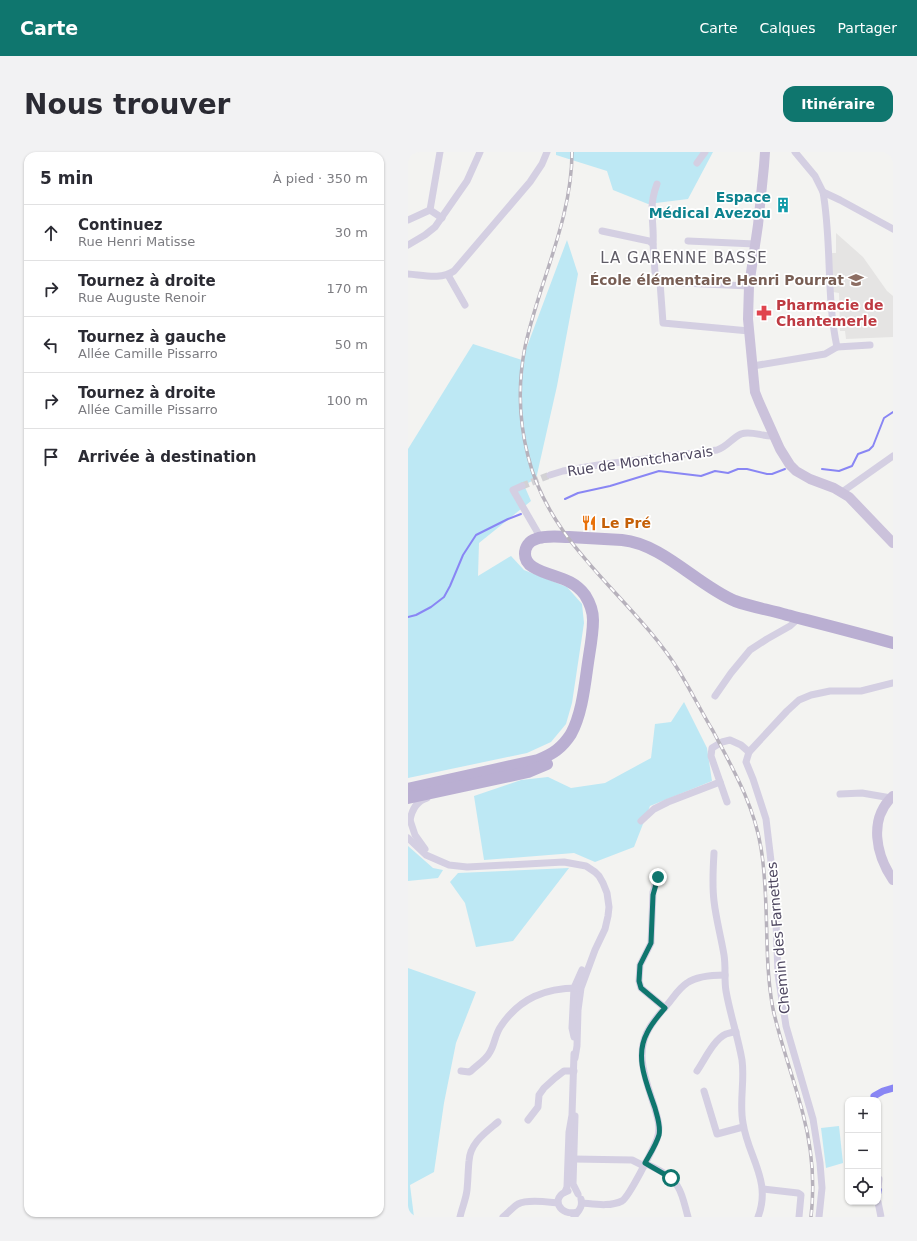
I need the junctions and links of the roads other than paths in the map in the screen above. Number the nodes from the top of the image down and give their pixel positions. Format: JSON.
{"nodes":[{"id":1,"x":440,"y":152,"type":"edge"},
{"id":2,"x":480,"y":152,"type":"edge"},
{"id":3,"x":547,"y":152,"type":"edge"},
{"id":4,"x":705,"y":152,"type":"edge"},
{"id":5,"x":765,"y":152,"type":"edge"},
{"id":6,"x":795,"y":152,"type":"edge"},
{"id":7,"x":697,"y":163,"type":"dead end"},
{"id":8,"x":657,"y":184,"type":"dead end"},
{"id":9,"x":823,"y":192,"type":"junction"},
{"id":10,"x":430,"y":210,"type":"junction"},
{"id":11,"x":442,"y":218,"type":"junction"},
{"id":12,"x":408,"y":220,"type":"edge"},
{"id":13,"x":893,"y":229,"type":"edge"},
{"id":14,"x":602,"y":232,"type":"dead end"},
{"id":15,"x":688,"y":241,"type":"dead end"},
{"id":16,"x":653,"y":244,"type":"junction"},
{"id":17,"x":755,"y":244,"type":"junction"},
{"id":18,"x":408,"y":245,"type":"edge"},
{"id":19,"x":408,"y":274,"type":"edge"},
{"id":20,"x":448,"y":275,"type":"junction"},
{"id":21,"x":660,"y":282,"type":"junction"},
{"id":22,"x":749,"y":286,"type":"junction"},
{"id":23,"x":465,"y":305,"type":"dead end"},
{"id":24,"x":749,"y":331,"type":"junction"},
{"id":25,"x":870,"y":344,"type":"dead end"},
{"id":26,"x":837,"y":347,"type":"junction"},
{"id":27,"x":753,"y":366,"type":"junction"},
{"id":28,"x":774,"y":436,"type":"junction"},
{"id":29,"x":893,"y":456,"type":"edge"},
{"id":30,"x":550,"y":476,"type":"tunnel mouth"},
{"id":31,"x":522,"y":486,"type":"dead end"},
{"id":32,"x":842,"y":492,"type":"junction"},
{"id":33,"x":541,"y":539,"type":"junction"},
{"id":34,"x":893,"y":543,"type":"edge"},
{"id":35,"x":799,"y":618,"type":"junction"},
{"id":36,"x":893,"y":643,"type":"edge"},
{"id":37,"x":893,"y":683,"type":"edge"},
{"id":38,"x":715,"y":696,"type":"dead end"},
{"id":39,"x":749,"y":752,"type":"junction"},
{"id":40,"x":485,"y":772,"type":"junction"},
{"id":41,"x":528,"y":772,"type":"junction"},
{"id":42,"x":720,"y":782,"type":"junction"},
{"id":43,"x":408,"y":789,"type":"edge"},
{"id":44,"x":840,"y":794,"type":"dead end"},
{"id":45,"x":408,"y":795,"type":"edge"},
{"id":46,"x":408,"y":798,"type":"edge"},
{"id":47,"x":892,"y":798,"type":"edge"},
{"id":48,"x":727,"y":802,"type":"dead end"},
{"id":49,"x":408,"y":812,"type":"edge"},
{"id":50,"x":409,"y":821,"type":"edge"},
{"id":51,"x":641,"y":821,"type":"dead end"},
{"id":52,"x":408,"y":838,"type":"edge"},
{"id":53,"x":714,"y":853,"type":"dead end"},
{"id":54,"x":434,"y":859,"type":"junction"},
{"id":55,"x":658,"y":877,"type":"dead end"},
{"id":56,"x":893,"y":880,"type":"edge"},
{"id":57,"x":726,"y":975,"type":"junction"},
{"id":58,"x":578,"y":988,"type":"junction"},
{"id":59,"x":665,"y":1008,"type":"junction"},
{"id":60,"x":736,"y":1032,"type":"junction"},
{"id":61,"x":461,"y":1071,"type":"dead end"},
{"id":62,"x":574,"y":1071,"type":"junction"},
{"id":63,"x":697,"y":1071,"type":"dead end"},
{"id":64,"x":704,"y":1091,"type":"dead end"},
{"id":65,"x":572,"y":1096,"type":"junction"},
{"id":66,"x":528,"y":1120,"type":"dead end"},
{"id":67,"x":498,"y":1122,"type":"dead end"},
{"id":68,"x":743,"y":1127,"type":"junction"},
{"id":69,"x":574,"y":1159,"type":"junction"},
{"id":70,"x":644,"y":1164,"type":"junction"},
{"id":71,"x":763,"y":1189,"type":"junction"},
{"id":72,"x":565,"y":1192,"type":"junction"},
{"id":73,"x":578,"y":1194,"type":"junction"},
{"id":74,"x":558,"y":1203,"type":"junction"},
{"id":75,"x":582,"y":1204,"type":"junction"},
{"id":76,"x":879,"y":1205,"type":"edge"},
{"id":77,"x":563,"y":1214,"type":"edge"},
{"id":78,"x":575,"y":1215,"type":"edge"},
{"id":79,"x":460,"y":1217,"type":"edge"},
{"id":80,"x":504,"y":1217,"type":"edge"},
{"id":81,"x":688,"y":1217,"type":"edge"},
{"id":82,"x":758,"y":1217,"type":"edge"},
{"id":83,"x":799,"y":1217,"type":"edge"},
{"id":84,"x":819,"y":1217,"type":"edge"},
{"id":85,"x":881,"y":1217,"type":"edge"}],
"edges":[{"from":1,"to":10,"type":"street"},
{"from":2,"to":11,"type":"street"},
{"from":3,"to":20,"type":"street"},
{"from":4,"to":7,"type":"street"},
{"from":5,"to":17,"type":"main road"},
{"from":6,"to":9,"type":"street"},
{"from":8,"to":16,"type":"street"},
{"from":9,"to":13,"type":"street"},
{"from":9,"to":26,"type":"street"},
{"from":10,"to":11,"type":"street"},
{"from":10,"to":12,"type":"street"},
{"from":11,"to":18,"type":"street"},
{"from":14,"to":16,"type":"street"},
{"from":15,"to":17,"type":"street"},
{"from":16,"to":21,"type":"street"},
{"from":17,"to":22,"type":"main road"},
{"from":19,"to":20,"type":"street"},
{"from":20,"to":23,"type":"street"},
{"from":21,"to":22,"type":"street"},
{"from":21,"to":24,"type":"street"},
{"from":22,"to":24,"type":"main road"},
{"from":24,"to":27,"type":"main road"},
{"from":25,"to":26,"type":"street"},
{"from":26,"to":27,"type":"street"},
{"from":27,"to":28,"type":"main road"},
{"from":28,"to":30,"type":"street","name":"Rue de Montcharvais"},
{"from":28,"to":32,"type":"main road"},
{"from":29,"to":32,"type":"street"},
{"from":31,"to":33,"type":"street"},
{"from":32,"to":34,"type":"main road"},
{"from":33,"to":35,"type":"main road"},
{"from":33,"to":40,"type":"main road"},
{"from":33,"to":41,"type":"main road"},
{"from":35,"to":36,"type":"main road"},
{"from":35,"to":38,"type":"street"},
{"from":37,"to":39,"type":"street"},
{"from":39,"to":42,"type":"street"},
{"from":39,"to":84,"type":"street","name":"Chemin des Farnettes"},
{"from":40,"to":43,"type":"main road"},
{"from":40,"to":45,"type":"street"},
{"from":41,"to":46,"type":"main road"},
{"from":41,"to":50,"type":"street"},
{"from":42,"to":48,"type":"street"},
{"from":42,"to":51,"type":"street"},
{"from":44,"to":47,"type":"street"},
{"from":47,"to":56,"type":"main road"},
{"from":49,"to":50,"type":"street"},
{"from":50,"to":54,"type":"street"},
{"from":52,"to":54,"type":"street"},
{"from":53,"to":57,"type":"street"},
{"from":54,"to":58,"type":"street"},
{"from":55,"to":59,"type":"street"},
{"from":57,"to":59,"type":"street"},
{"from":57,"to":60,"type":"street"},
{"from":58,"to":61,"type":"street"},
{"from":58,"to":62,"type":"street"},
{"from":59,"to":70,"type":"street"},
{"from":60,"to":63,"type":"street"},
{"from":60,"to":68,"type":"street"},
{"from":62,"to":65,"type":"street"},
{"from":62,"to":66,"type":"street"},
{"from":64,"to":68,"type":"street"},
{"from":65,"to":69,"type":"street"},
{"from":65,"to":72,"type":"street"},
{"from":67,"to":79,"type":"street"},
{"from":68,"to":71,"type":"street"},
{"from":69,"to":70,"type":"street"},
{"from":69,"to":73,"type":"street"},
{"from":70,"to":75,"type":"street"},
{"from":70,"to":81,"type":"street"},
{"from":71,"to":82,"type":"street"},
{"from":71,"to":83,"type":"street"},
{"from":72,"to":73,"type":"street"},
{"from":72,"to":74,"type":"street"},
{"from":73,"to":75,"type":"street"},
{"from":74,"to":77,"type":"street"},
{"from":74,"to":80,"type":"street"},
{"from":75,"to":78,"type":"street"},
{"from":76,"to":85,"type":"street"},
{"from":77,"to":78,"type":"street"}]}
